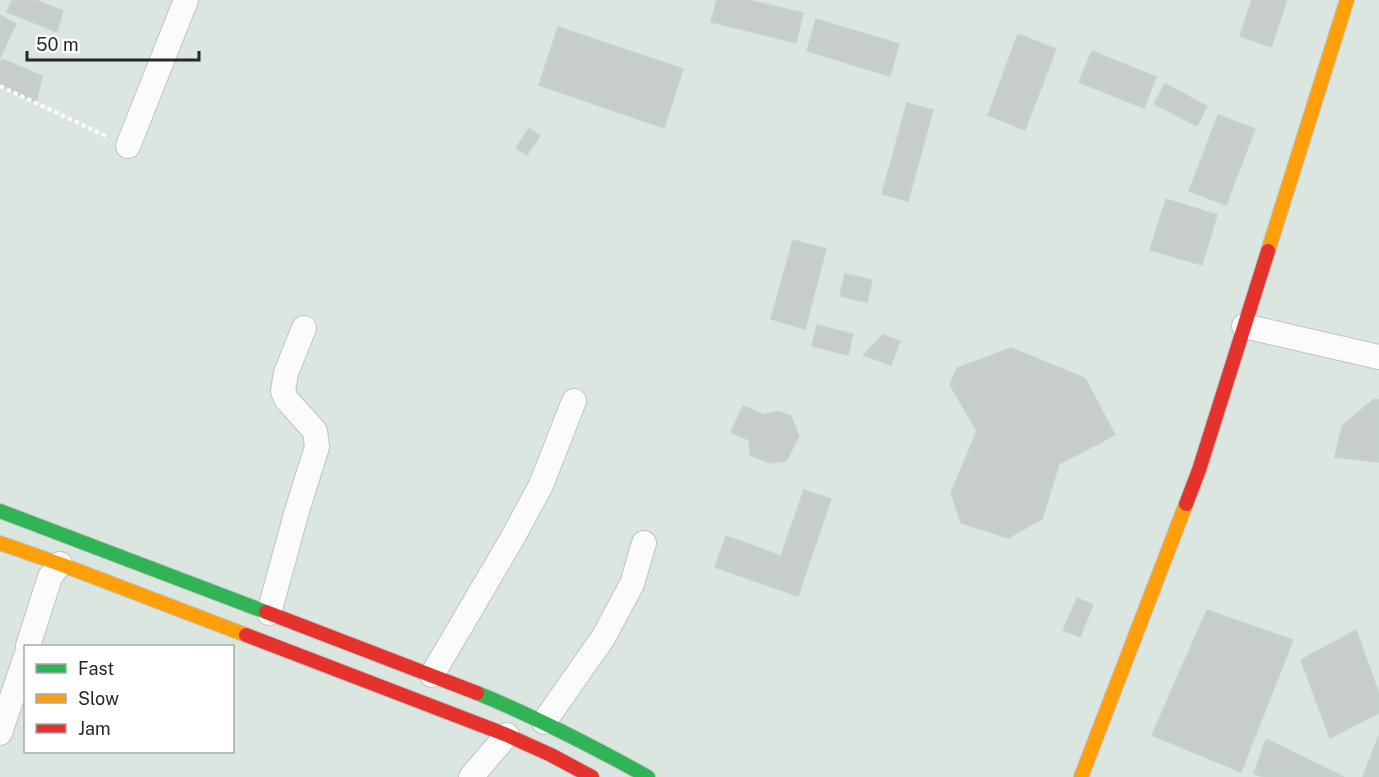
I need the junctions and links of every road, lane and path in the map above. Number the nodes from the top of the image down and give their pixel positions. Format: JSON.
{"nodes":[{"id":1,"x":1347,"y":0,"type":"edge"},
{"id":2,"x":180,"y":2,"type":"edge"},
{"id":3,"x":0,"y":86,"type":"edge"},
{"id":4,"x":128,"y":146,"type":"joint"},
{"id":5,"x":1244,"y":326,"type":"junction"},
{"id":6,"x":304,"y":328,"type":"dead end"},
{"id":7,"x":1379,"y":357,"type":"edge"},
{"id":8,"x":574,"y":401,"type":"dead end"},
{"id":9,"x":0,"y":511,"type":"edge"},
{"id":10,"x":0,"y":543,"type":"edge"},
{"id":11,"x":644,"y":543,"type":"dead end"},
{"id":12,"x":60,"y":564,"type":"junction"},
{"id":13,"x":269,"y":613,"type":"junction"},
{"id":14,"x":28,"y":645,"type":"edge"},
{"id":15,"x":24,"y":662,"type":"edge"},
{"id":16,"x":432,"y":675,"type":"junction"},
{"id":17,"x":544,"y":722,"type":"junction"},
{"id":18,"x":0,"y":733,"type":"edge"},
{"id":19,"x":507,"y":735,"type":"junction"},
{"id":20,"x":471,"y":777,"type":"edge"},
{"id":21,"x":592,"y":777,"type":"edge"},
{"id":22,"x":648,"y":777,"type":"edge"},
{"id":23,"x":1081,"y":777,"type":"edge"}],
"edges":[{"from":1,"to":5,"type":"main road"},
{"from":2,"to":4,"type":"street"},
{"from":3,"to":4,"type":"path"},
{"from":5,"to":7,"type":"street"},
{"from":5,"to":23,"type":"main road"},
{"from":6,"to":13,"type":"street"},
{"from":8,"to":16,"type":"street"},
{"from":9,"to":13,"type":"main road"},
{"from":10,"to":12,"type":"main road"},
{"from":11,"to":17,"type":"street"},
{"from":12,"to":14,"type":"street"},
{"from":12,"to":19,"type":"main road"},
{"from":13,"to":16,"type":"main road"},
{"from":15,"to":18,"type":"street"},
{"from":16,"to":17,"type":"main road"},
{"from":17,"to":22,"type":"main road"},
{"from":19,"to":20,"type":"street"},
{"from":19,"to":21,"type":"main road"}]}
